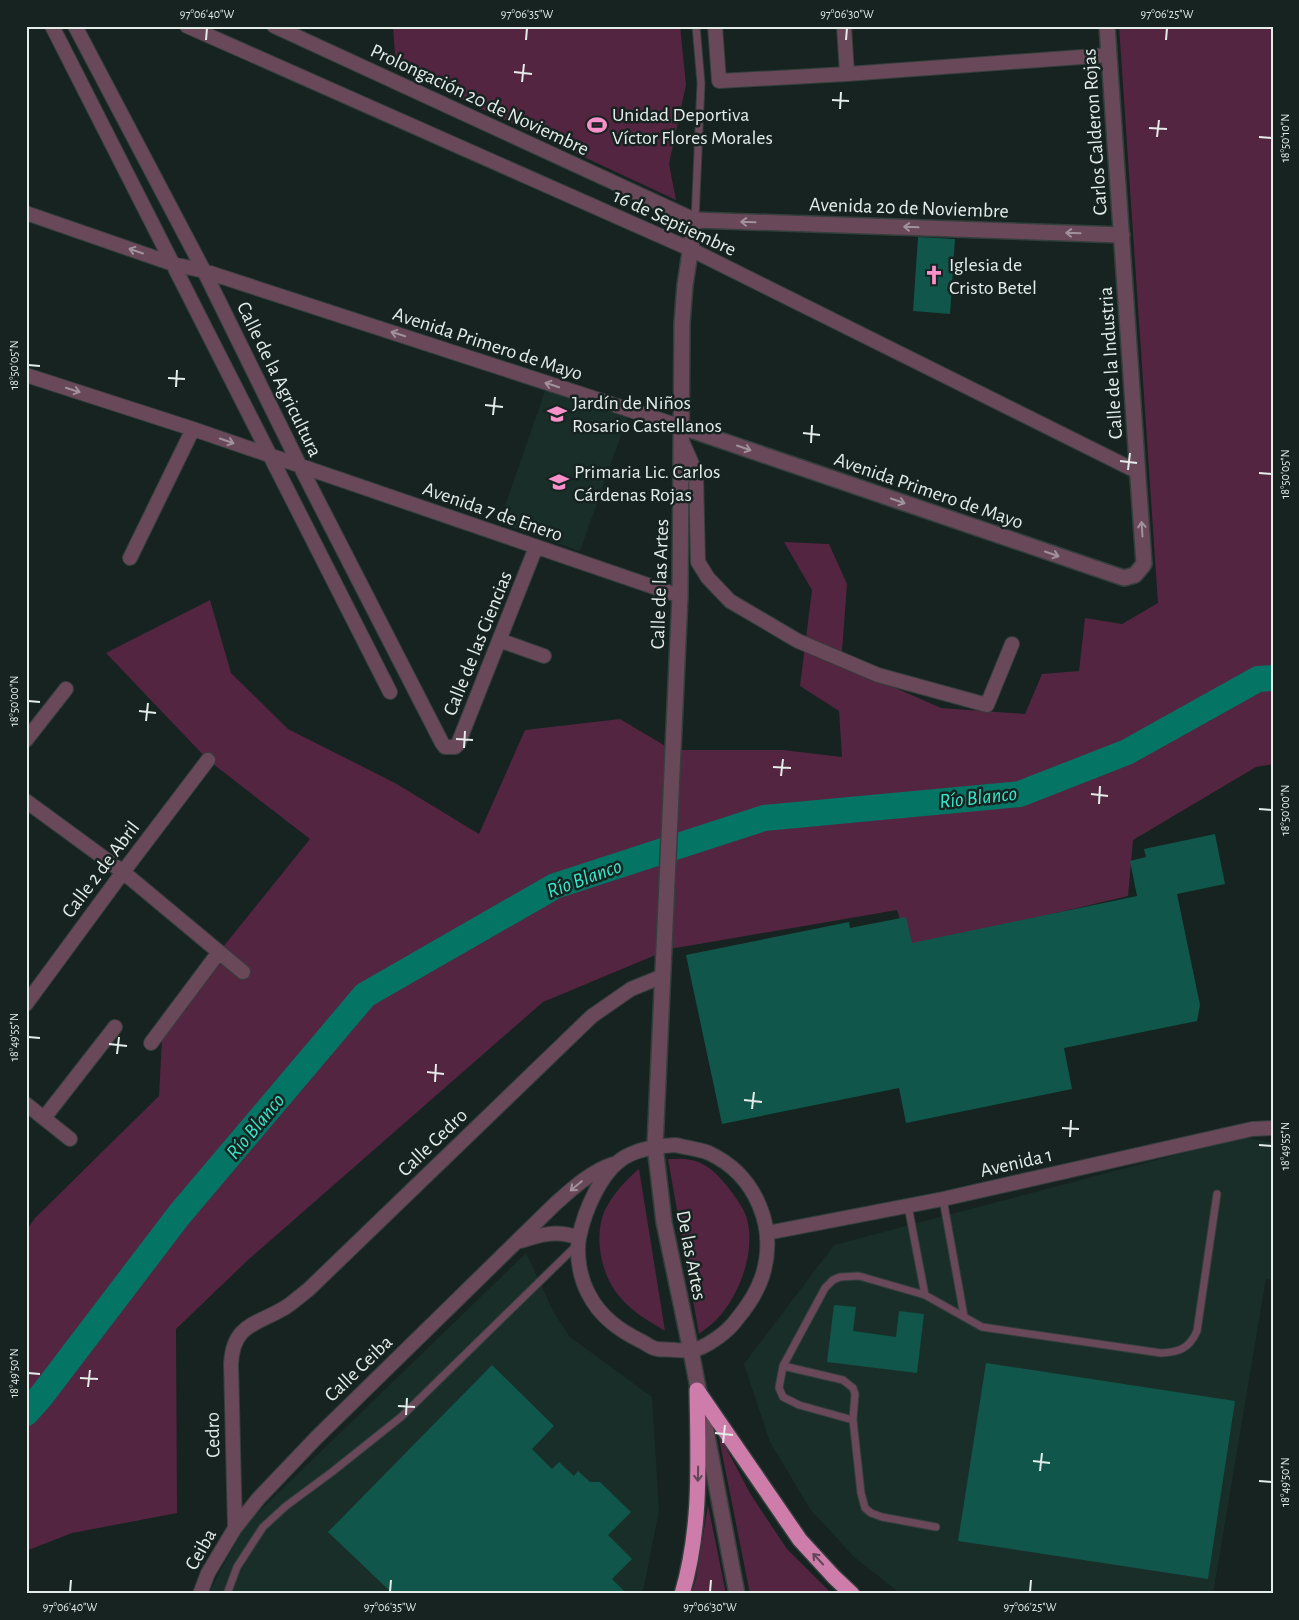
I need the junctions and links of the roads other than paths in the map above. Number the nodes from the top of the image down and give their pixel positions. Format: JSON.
{"nodes":[{"id":1,"x":52,"y":26,"type":"edge"},
{"id":2,"x":75,"y":26,"type":"edge"},
{"id":3,"x":187,"y":26,"type":"edge"},
{"id":4,"x":274,"y":26,"type":"edge"},
{"id":5,"x":696,"y":26,"type":"edge"},
{"id":6,"x":715,"y":26,"type":"edge"},
{"id":7,"x":844,"y":26,"type":"edge"},
{"id":8,"x":1107,"y":26,"type":"edge"},
{"id":9,"x":1109,"y":55,"type":"junction"},
{"id":10,"x":847,"y":74,"type":"junction"},
{"id":11,"x":26,"y":213,"type":"edge"},
{"id":12,"x":695,"y":220,"type":"junction"},
{"id":13,"x":1122,"y":235,"type":"junction"},
{"id":14,"x":690,"y":249,"type":"junction"},
{"id":15,"x":188,"y":267,"type":"junction"},
{"id":16,"x":26,"y":375,"type":"edge"},
{"id":17,"x":193,"y":429,"type":"junction"},
{"id":18,"x":682,"y":434,"type":"junction"},
{"id":19,"x":286,"y":461,"type":"junction"},
{"id":20,"x":1138,"y":472,"type":"junction"},
{"id":21,"x":536,"y":547,"type":"junction"},
{"id":22,"x":130,"y":558,"type":"dead end"},
{"id":23,"x":1135,"y":574,"type":"joint"},
{"id":24,"x":680,"y":596,"type":"junction"},
{"id":25,"x":499,"y":640,"type":"junction"},
{"id":26,"x":1012,"y":644,"type":"dead end"},
{"id":27,"x":544,"y":656,"type":"dead end"},
{"id":28,"x":66,"y":689,"type":"dead end"},
{"id":29,"x":390,"y":692,"type":"dead end"},
{"id":30,"x":26,"y":740,"type":"edge"},
{"id":31,"x":450,"y":748,"type":"joint"},
{"id":32,"x":208,"y":760,"type":"dead end"},
{"id":33,"x":26,"y":801,"type":"edge"},
{"id":34,"x":123,"y":872,"type":"junction"},
{"id":35,"x":665,"y":920,"type":"joint"},
{"id":36,"x":219,"y":952,"type":"junction"},
{"id":37,"x":243,"y":972,"type":"dead end"},
{"id":38,"x":663,"y":976,"type":"junction"},
{"id":39,"x":26,"y":1004,"type":"edge"},
{"id":40,"x":115,"y":1027,"type":"dead end"},
{"id":41,"x":151,"y":1043,"type":"dead end"},
{"id":42,"x":28,"y":1108,"type":"edge"},
{"id":43,"x":44,"y":1118,"type":"junction"},
{"id":44,"x":1273,"y":1128,"type":"edge"},
{"id":45,"x":70,"y":1139,"type":"dead end"},
{"id":46,"x":655,"y":1146,"type":"junction"},
{"id":47,"x":619,"y":1163,"type":"junction"},
{"id":48,"x":1216,"y":1194,"type":"dead end"},
{"id":49,"x":943,"y":1199,"type":"junction"},
{"id":50,"x":908,"y":1206,"type":"junction"},
{"id":51,"x":767,"y":1233,"type":"junction"},
{"id":52,"x":579,"y":1241,"type":"junction"},
{"id":53,"x":515,"y":1243,"type":"junction"},
{"id":54,"x":925,"y":1295,"type":"junction"},
{"id":55,"x":964,"y":1316,"type":"junction"},
{"id":56,"x":234,"y":1343,"type":"joint"},
{"id":57,"x":691,"y":1351,"type":"junction"},
{"id":58,"x":783,"y":1366,"type":"junction"},
{"id":59,"x":697,"y":1390,"type":"junction"},
{"id":60,"x":853,"y":1420,"type":"junction"},
{"id":61,"x":936,"y":1527,"type":"dead end"},
{"id":62,"x":234,"y":1528,"type":"junction"},
{"id":63,"x":200,"y":1592,"type":"edge"},
{"id":64,"x":227,"y":1594,"type":"edge"},
{"id":65,"x":682,"y":1594,"type":"edge"},
{"id":66,"x":737,"y":1594,"type":"edge"},
{"id":67,"x":852,"y":1594,"type":"edge"}],
"edges":[{"from":1,"to":15,"type":"street","name":"Calle de la Agricultura"},
{"from":2,"to":15,"type":"street","name":"Calle de la Agricultura"},
{"from":3,"to":14,"type":"street","name":"16 de Septiembre"},
{"from":4,"to":12,"type":"street","name":"Prolongación 20 de Noviembre"},
{"from":5,"to":12,"type":"lane"},
{"from":6,"to":10,"type":"street"},
{"from":7,"to":10,"type":"street"},
{"from":8,"to":9,"type":"street","name":"Carlos Calderon Rojas"},
{"from":9,"to":10,"type":"street"},
{"from":9,"to":13,"type":"street","name":"Carlos Calderon Rojas"},
{"from":15,"to":11,"type":"street","name":"Avenida Primero de Mayo","one_way":true},
{"from":13,"to":12,"type":"street","name":"Avenida 20 de Noviembre","one_way":true},
{"from":12,"to":14,"type":"street","name":"Calle de las Artes"},
{"from":13,"to":20,"type":"street","name":"Calle de la Industria"},
{"from":14,"to":18,"type":"street","name":"Calle de las Artes"},
{"from":14,"to":20,"type":"street","name":"16 de Septiembre"},
{"from":18,"to":15,"type":"street","name":"Avenida Primero de Mayo","one_way":true},
{"from":15,"to":19,"type":"street","name":"Calle de la Agricultura"},
{"from":15,"to":19,"type":"street","name":"Calle de la Agricultura"},
{"from":16,"to":17,"type":"street","name":"Avenida 7 de Enero","one_way":true},
{"from":17,"to":19,"type":"street","name":"Avenida 7 de Enero","one_way":true},
{"from":17,"to":22,"type":"street"},
{"from":18,"to":23,"type":"street","name":"Avenida Primero de Mayo","one_way":true},
{"from":18,"to":24,"type":"street","name":"Calle de las Artes"},
{"from":18,"to":26,"type":"street"},
{"from":19,"to":21,"type":"street","name":"Avenida 7 de Enero"},
{"from":19,"to":29,"type":"street","name":"Calle de la Agricultura"},
{"from":19,"to":31,"type":"street","name":"Calle de la Agricultura"},
{"from":23,"to":20,"type":"street","name":"Calle de la Industria","one_way":true},
{"from":21,"to":24,"type":"street","name":"Avenida 7 de Enero"},
{"from":21,"to":25,"type":"street","name":"Calle de las Ciencias"},
{"from":24,"to":35,"type":"street","name":"Calle de las Artes"},
{"from":25,"to":27,"type":"street"},
{"from":25,"to":31,"type":"street","name":"Calle de las Ciencias"},
{"from":28,"to":30,"type":"street"},
{"from":32,"to":34,"type":"street","name":"Calle 2 de Abril"},
{"from":33,"to":34,"type":"street"},
{"from":34,"to":36,"type":"street"},
{"from":34,"to":39,"type":"street","name":"Calle 2 de Abril"},
{"from":35,"to":38,"type":"street","name":"De las Artes"},
{"from":36,"to":37,"type":"street"},
{"from":36,"to":41,"type":"street"},
{"from":38,"to":46,"type":"street","name":"De las Artes"},
{"from":38,"to":56,"type":"street","name":"Calle Cedro"},
{"from":40,"to":43,"type":"street"},
{"from":42,"to":43,"type":"street"},
{"from":43,"to":45,"type":"street"},
{"from":44,"to":49,"type":"street","name":"Avenida 1"},
{"from":46,"to":47,"type":"street"},
{"from":46,"to":51,"type":"street"},
{"from":46,"to":57,"type":"street","name":"De las Artes"},
{"from":47,"to":52,"type":"street"},
{"from":47,"to":53,"type":"street","name":"Calle Ceiba","one_way":true},
{"from":48,"to":55,"type":"lane"},
{"from":49,"to":50,"type":"street","name":"Avenida 1"},
{"from":49,"to":55,"type":"lane"},
{"from":50,"to":51,"type":"street","name":"Avenida 1"},
{"from":50,"to":54,"type":"lane"},
{"from":51,"to":57,"type":"street"},
{"from":52,"to":53,"type":"street","name":"Calle Ceiba"},
{"from":52,"to":57,"type":"street"},
{"from":52,"to":64,"type":"lane"},
{"from":53,"to":62,"type":"street","name":"Calle Ceiba"},
{"from":54,"to":55,"type":"lane"},
{"from":54,"to":58,"type":"lane"},
{"from":56,"to":62,"type":"street","name":"Cedro"},
{"from":57,"to":59,"type":"street","name":"De las Artes"},
{"from":58,"to":60,"type":"lane"},
{"from":58,"to":60,"type":"lane"},
{"from":59,"to":65,"type":"highway","one_way":true},
{"from":59,"to":66,"type":"street","name":"De las Artes"},
{"from":67,"to":59,"type":"highway","one_way":true},
{"from":60,"to":61,"type":"lane"},
{"from":62,"to":63,"type":"street","name":"Ceiba"}]}
